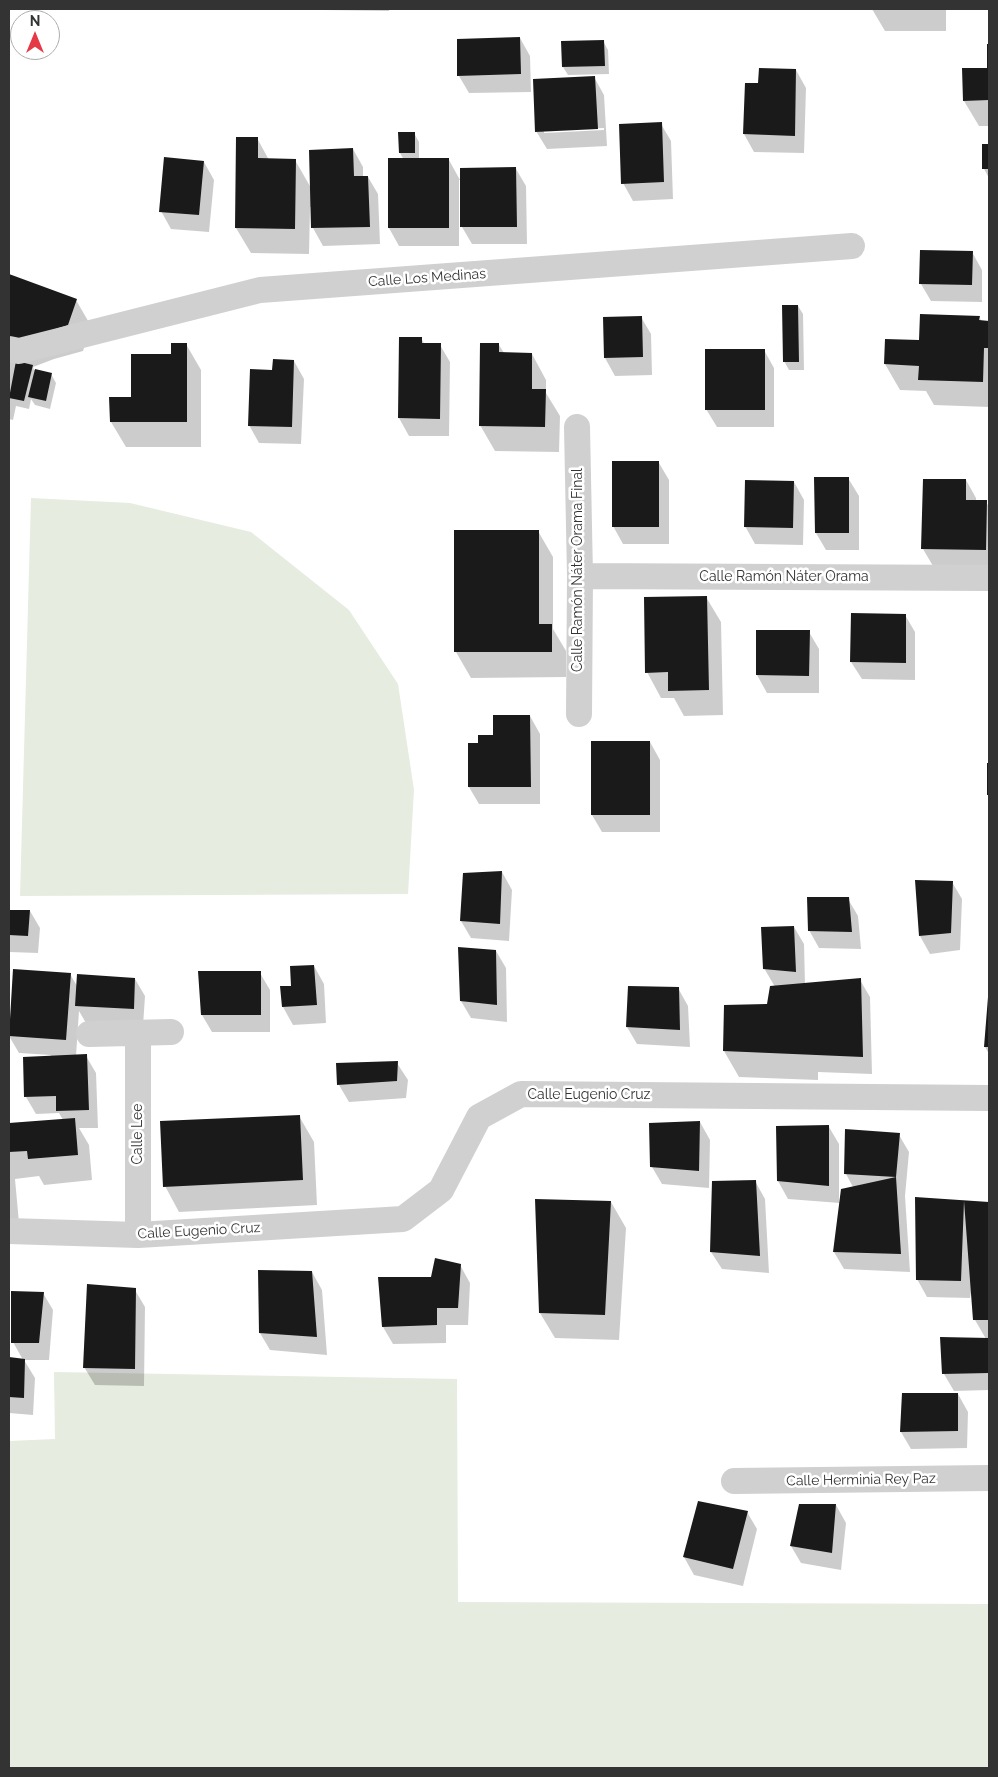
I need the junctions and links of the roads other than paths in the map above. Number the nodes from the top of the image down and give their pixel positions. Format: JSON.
{"nodes":[{"id":1,"x":852,"y":246,"type":"dead end"},
{"id":2,"x":9,"y":349,"type":"edge"},
{"id":3,"x":577,"y":427,"type":"dead end"},
{"id":4,"x":580,"y":576,"type":"junction"},
{"id":5,"x":989,"y":578,"type":"edge"},
{"id":6,"x":579,"y":714,"type":"dead end"},
{"id":7,"x":138,"y":1032,"type":"junction"},
{"id":8,"x":171,"y":1032,"type":"dead end"},
{"id":9,"x":89,"y":1034,"type":"dead end"},
{"id":10,"x":989,"y":1098,"type":"edge"},
{"id":11,"x":9,"y":1230,"type":"edge"},
{"id":12,"x":138,"y":1235,"type":"junction"},
{"id":13,"x":989,"y":1478,"type":"edge"},
{"id":14,"x":734,"y":1481,"type":"dead end"}],
"edges":[{"from":1,"to":2,"type":"street","name":"Calle Los Medinas"},
{"from":3,"to":4,"type":"street","name":"Calle Ramón Náter Orama Final"},
{"from":4,"to":5,"type":"street","name":"Calle Ramón Náter Orama"},
{"from":4,"to":6,"type":"street","name":"Calle Ramón Náter Orama Final"},
{"from":7,"to":8,"type":"street"},
{"from":7,"to":9,"type":"street"},
{"from":7,"to":12,"type":"street","name":"Calle Lee"},
{"from":10,"to":12,"type":"street","name":"Calle Eugenio Cruz"},
{"from":11,"to":12,"type":"street","name":"Calle Eugenio Cruz"},
{"from":13,"to":14,"type":"street","name":"Calle Herminia Rey Paz"}]}
